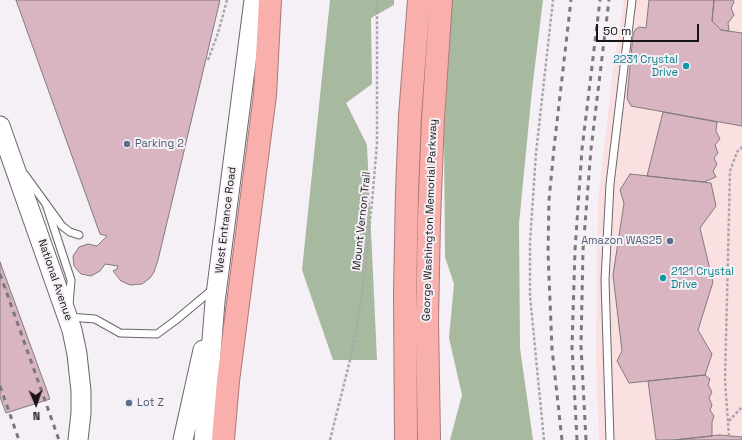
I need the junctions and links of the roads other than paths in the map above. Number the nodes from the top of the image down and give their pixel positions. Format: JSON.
{"nodes":[{"id":1,"x":254,"y":0,"type":"edge"},
{"id":2,"x":270,"y":0,"type":"edge"},
{"id":3,"x":419,"y":0,"type":"edge"},
{"id":4,"x":441,"y":0,"type":"edge"},
{"id":5,"x":632,"y":0,"type":"edge"},
{"id":6,"x":0,"y":126,"type":"edge"},
{"id":7,"x":9,"y":152,"type":"junction"},
{"id":8,"x":46,"y":204,"type":"junction"},
{"id":9,"x":79,"y":235,"type":"dead end"},
{"id":10,"x":216,"y":294,"type":"junction"},
{"id":11,"x":68,"y":317,"type":"junction"},
{"id":12,"x":197,"y":372,"type":"junction"},
{"id":13,"x":405,"y":393,"type":"junction"},
{"id":14,"x":78,"y":440,"type":"edge"},
{"id":15,"x":183,"y":440,"type":"edge"},
{"id":16,"x":192,"y":440,"type":"edge"},
{"id":17,"x":204,"y":440,"type":"edge"},
{"id":18,"x":223,"y":440,"type":"edge"},
{"id":19,"x":400,"y":440,"type":"edge"},
{"id":20,"x":406,"y":440,"type":"edge"},
{"id":21,"x":429,"y":440,"type":"edge"},
{"id":22,"x":610,"y":440,"type":"edge"}],
"edges":[{"from":1,"to":10,"type":"main road","name":"West Entrance Road"},
{"from":2,"to":18,"type":"highway"},
{"from":3,"to":13,"type":"highway","name":"George Washington Memorial Parkway"},
{"from":4,"to":21,"type":"highway","name":"George Washington Memorial Parkway"},
{"from":5,"to":22,"type":"lane"},
{"from":6,"to":7,"type":"main road","name":"National Avenue"},
{"from":7,"to":8,"type":"lane"},
{"from":7,"to":11,"type":"main road","name":"National Avenue"},
{"from":8,"to":9,"type":"lane"},
{"from":8,"to":11,"type":"lane"},
{"from":10,"to":11,"type":"lane"},
{"from":10,"to":12,"type":"main road"},
{"from":10,"to":17,"type":"main road","name":"West Entrance Road"},
{"from":11,"to":14,"type":"main road","name":"National Avenue"},
{"from":12,"to":15,"type":"main road"},
{"from":12,"to":16,"type":"main road"},
{"from":13,"to":19,"type":"highway"},
{"from":13,"to":20,"type":"highway","name":"George Washington Memorial Parkway"}]}
